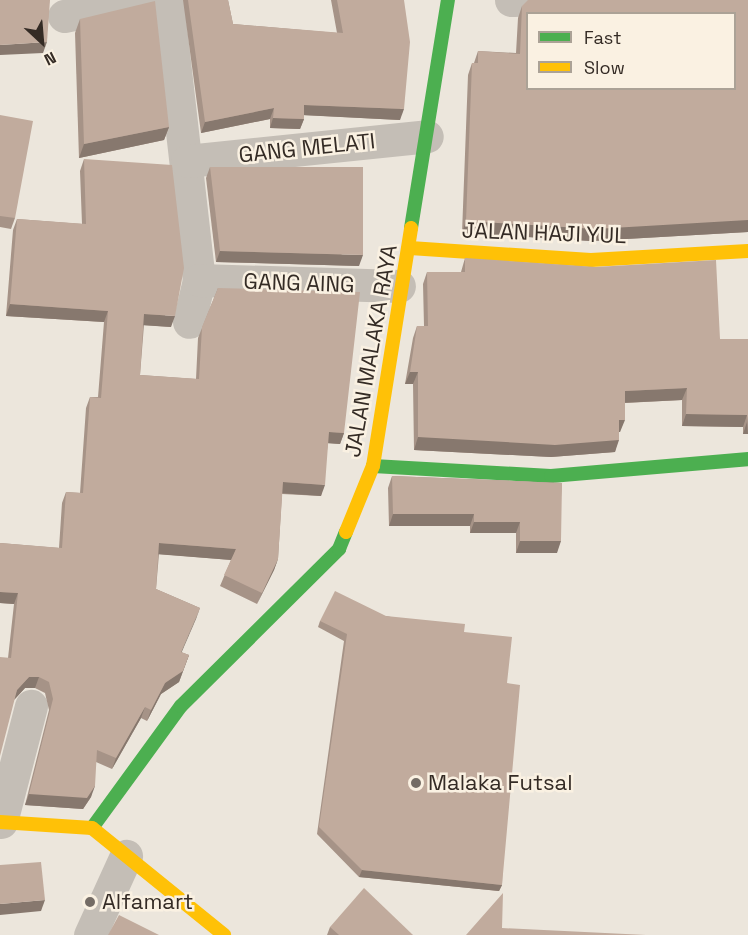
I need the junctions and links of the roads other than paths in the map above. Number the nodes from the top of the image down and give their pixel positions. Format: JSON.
{"nodes":[{"id":1,"x":140,"y":0,"type":"edge"},
{"id":2,"x":167,"y":0,"type":"edge"},
{"id":3,"x":448,"y":0,"type":"edge"},
{"id":4,"x":64,"y":16,"type":"dead end"},
{"id":5,"x":427,"y":136,"type":"junction"},
{"id":6,"x":188,"y":161,"type":"junction"},
{"id":7,"x":410,"y":248,"type":"junction"},
{"id":8,"x":748,"y":251,"type":"edge"},
{"id":9,"x":199,"y":280,"type":"junction"},
{"id":10,"x":399,"y":286,"type":"junction"},
{"id":11,"x":189,"y":322,"type":"dead end"},
{"id":12,"x":748,"y":459,"type":"edge"},
{"id":13,"x":373,"y":466,"type":"junction"},
{"id":14,"x":31,"y":706,"type":"dead end"},
{"id":15,"x":0,"y":822,"type":"edge"},
{"id":16,"x":92,"y":828,"type":"junction"},
{"id":17,"x":126,"y":856,"type":"junction"},
{"id":18,"x":90,"y":935,"type":"edge"},
{"id":19,"x":224,"y":935,"type":"edge"}],
"edges":[{"from":1,"to":4,"type":"street"},
{"from":2,"to":6,"type":"street"},
{"from":3,"to":5,"type":"street","name":"JALAN MALAKA RAYA"},
{"from":5,"to":6,"type":"street","name":"GANG MELATI"},
{"from":5,"to":7,"type":"street","name":"JALAN MALAKA RAYA"},
{"from":6,"to":9,"type":"street"},
{"from":7,"to":8,"type":"street","name":"JALAN HAJI YUL"},
{"from":7,"to":10,"type":"street","name":"JALAN MALAKA RAYA"},
{"from":9,"to":10,"type":"street","name":"GANG AING"},
{"from":9,"to":11,"type":"street"},
{"from":10,"to":13,"type":"street","name":"JALAN MALAKA RAYA"},
{"from":12,"to":13,"type":"street"},
{"from":13,"to":16,"type":"street","name":"JALAN MALAKA RAYA"},
{"from":14,"to":15,"type":"street"},
{"from":15,"to":16,"type":"street"},
{"from":16,"to":17,"type":"street"},
{"from":17,"to":18,"type":"street"},
{"from":17,"to":19,"type":"street"}]}
